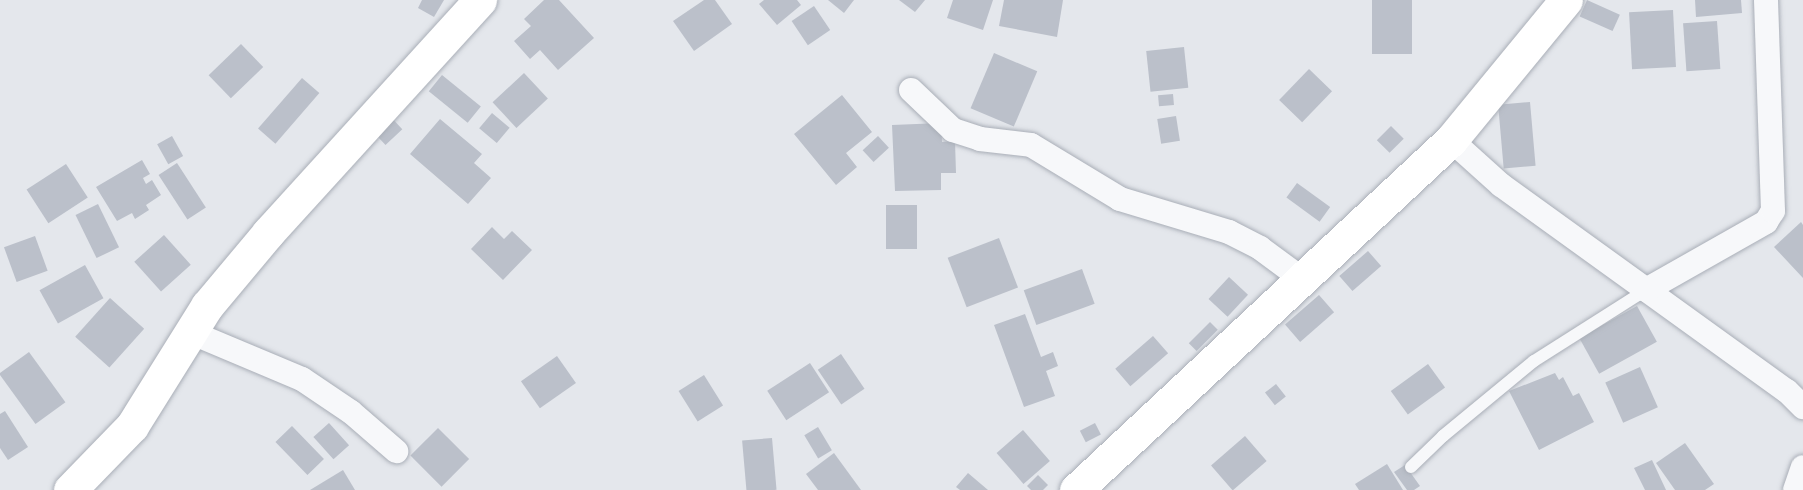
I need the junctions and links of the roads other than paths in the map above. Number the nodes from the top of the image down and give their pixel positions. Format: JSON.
{"nodes":[{"id":1,"x":480,"y":0,"type":"edge"},
{"id":2,"x":1566,"y":0,"type":"edge"},
{"id":3,"x":1766,"y":0,"type":"edge"},
{"id":4,"x":911,"y":90,"type":"dead end"},
{"id":5,"x":1451,"y":140,"type":"junction"},
{"id":6,"x":1302,"y":279,"type":"junction"},
{"id":7,"x":1646,"y":290,"type":"junction"},
{"id":8,"x":190,"y":332,"type":"junction"},
{"id":9,"x":1803,"y":407,"type":"edge"},
{"id":10,"x":396,"y":451,"type":"dead end"},
{"id":11,"x":1411,"y":467,"type":"dead end"},
{"id":12,"x":1803,"y":467,"type":"edge"},
{"id":13,"x":70,"y":490,"type":"edge"},
{"id":14,"x":1076,"y":490,"type":"edge"},
{"id":15,"x":1795,"y":490,"type":"edge"}],
"edges":[{"from":1,"to":8,"type":"main road"},
{"from":2,"to":5,"type":"main road"},
{"from":3,"to":7,"type":"street"},
{"from":4,"to":6,"type":"street"},
{"from":5,"to":6,"type":"main road"},
{"from":5,"to":7,"type":"street"},
{"from":6,"to":14,"type":"main road"},
{"from":7,"to":9,"type":"street"},
{"from":7,"to":11,"type":"lane"},
{"from":8,"to":10,"type":"street"},
{"from":8,"to":13,"type":"main road"},
{"from":12,"to":15,"type":"street"}]}
